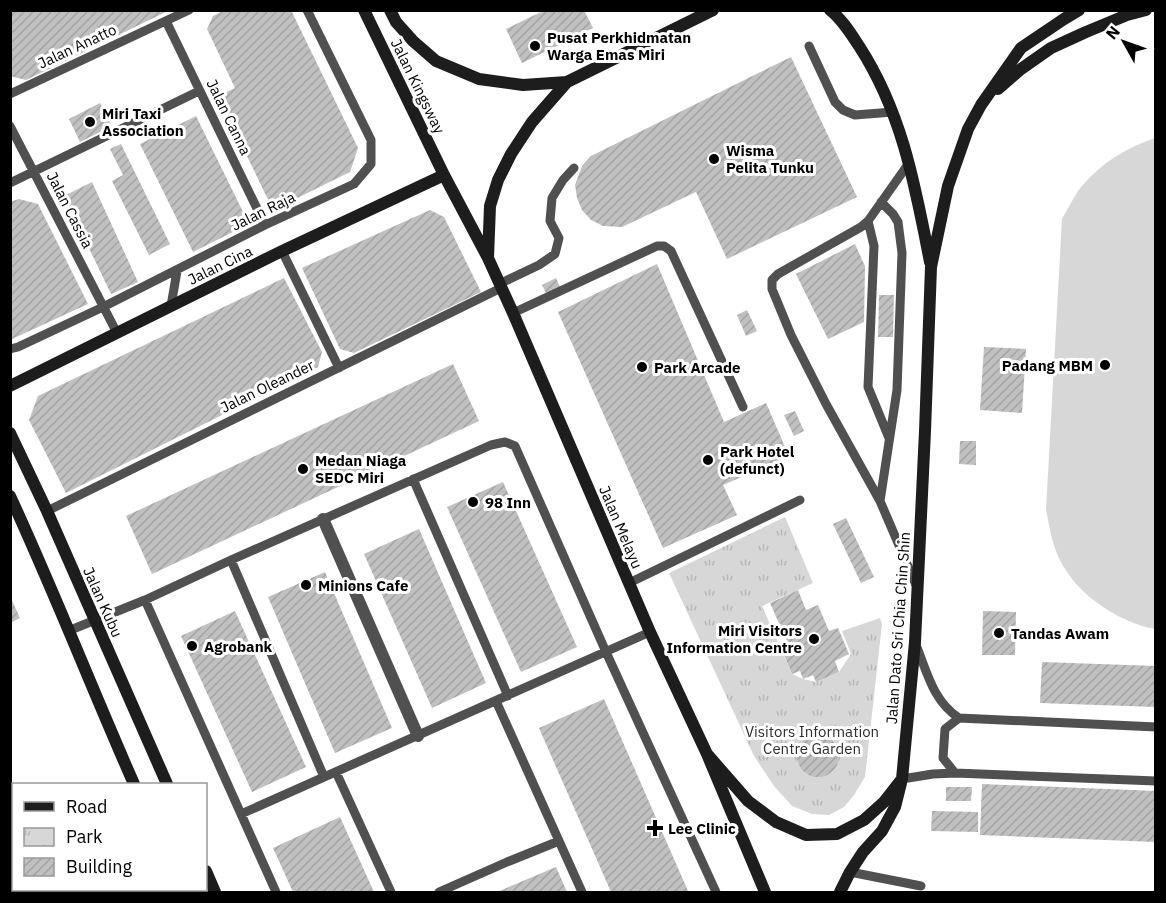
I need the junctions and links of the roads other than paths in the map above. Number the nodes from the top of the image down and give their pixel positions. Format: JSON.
{"nodes":[{"id":1,"x":189,"y":10,"type":"edge"},
{"id":2,"x":307,"y":10,"type":"edge"},
{"id":3,"x":364,"y":10,"type":"edge"},
{"id":4,"x":390,"y":10,"type":"edge"},
{"id":5,"x":713,"y":10,"type":"edge"},
{"id":6,"x":830,"y":10,"type":"edge"},
{"id":7,"x":1079,"y":10,"type":"edge"},
{"id":8,"x":1146,"y":10,"type":"edge"},
{"id":9,"x":165,"y":21,"type":"junction"},
{"id":10,"x":809,"y":46,"type":"dead end"},
{"id":11,"x":567,"y":82,"type":"junction"},
{"id":12,"x":199,"y":91,"type":"junction"},
{"id":13,"x":10,"y":94,"type":"edge"},
{"id":14,"x":981,"y":105,"type":"junction"},
{"id":15,"x":893,"y":112,"type":"junction"},
{"id":16,"x":10,"y":126,"type":"edge"},
{"id":17,"x":909,"y":163,"type":"junction"},
{"id":18,"x":574,"y":168,"type":"dead end"},
{"id":19,"x":33,"y":172,"type":"junction"},
{"id":20,"x":444,"y":175,"type":"junction"},
{"id":21,"x":10,"y":183,"type":"edge"},
{"id":22,"x":881,"y":202,"type":"junction"},
{"id":23,"x":868,"y":221,"type":"junction"},
{"id":24,"x":265,"y":225,"type":"junction"},
{"id":25,"x":282,"y":251,"type":"junction"},
{"id":26,"x":488,"y":258,"type":"junction"},
{"id":27,"x":931,"y":267,"type":"junction"},
{"id":28,"x":177,"y":271,"type":"junction"},
{"id":29,"x":500,"y":286,"type":"junction"},
{"id":30,"x":171,"y":306,"type":"junction"},
{"id":31,"x":103,"y":307,"type":"junction"},
{"id":32,"x":513,"y":313,"type":"junction"},
{"id":33,"x":117,"y":333,"type":"junction"},
{"id":34,"x":10,"y":349,"type":"edge"},
{"id":35,"x":339,"y":368,"type":"junction"},
{"id":36,"x":10,"y":386,"type":"edge"},
{"id":37,"x":743,"y":407,"type":"dead end"},
{"id":38,"x":10,"y":433,"type":"edge"},
{"id":39,"x":890,"y":439,"type":"junction"},
{"id":40,"x":413,"y":479,"type":"junction"},
{"id":41,"x":10,"y":496,"type":"edge"},
{"id":42,"x":800,"y":500,"type":"dead end"},
{"id":43,"x":880,"y":501,"type":"junction"},
{"id":44,"x":46,"y":511,"type":"junction"},
{"id":45,"x":323,"y":519,"type":"junction"},
{"id":46,"x":231,"y":560,"type":"junction"},
{"id":47,"x":628,"y":583,"type":"junction"},
{"id":48,"x":917,"y":588,"type":"junction"},
{"id":49,"x":145,"y":600,"type":"junction"},
{"id":50,"x":94,"y":620,"type":"junction"},
{"id":51,"x":68,"y":631,"type":"junction"},
{"id":52,"x":650,"y":632,"type":"junction"},
{"id":53,"x":915,"y":642,"type":"junction"},
{"id":54,"x":606,"y":652,"type":"junction"},
{"id":55,"x":508,"y":696,"type":"junction"},
{"id":56,"x":496,"y":701,"type":"junction"},
{"id":57,"x":959,"y":718,"type":"junction"},
{"id":58,"x":1155,"y":727,"type":"edge"},
{"id":59,"x":418,"y":736,"type":"junction"},
{"id":60,"x":707,"y":754,"type":"junction"},
{"id":61,"x":336,"y":772,"type":"junction"},
{"id":62,"x":955,"y":773,"type":"junction"},
{"id":63,"x":324,"y":777,"type":"junction"},
{"id":64,"x":902,"y":779,"type":"junction"},
{"id":65,"x":1155,"y":781,"type":"edge"},
{"id":66,"x":134,"y":783,"type":"edge"},
{"id":67,"x":167,"y":783,"type":"edge"},
{"id":68,"x":241,"y":814,"type":"junction"},
{"id":69,"x":559,"y":841,"type":"junction"},
{"id":70,"x":850,"y":872,"type":"junction"},
{"id":71,"x":207,"y":873,"type":"edge"},
{"id":72,"x":921,"y":886,"type":"dead end"},
{"id":73,"x":215,"y":892,"type":"edge"},
{"id":74,"x":276,"y":892,"type":"edge"},
{"id":75,"x":391,"y":892,"type":"edge"},
{"id":76,"x":439,"y":892,"type":"edge"},
{"id":77,"x":582,"y":892,"type":"edge"},
{"id":78,"x":716,"y":892,"type":"edge"},
{"id":79,"x":765,"y":892,"type":"edge"},
{"id":80,"x":840,"y":892,"type":"edge"}],
"edges":[{"from":1,"to":9,"type":"lane","name":"Jalan Anatto"},
{"from":2,"to":24,"type":"lane","name":"Jalan Raja"},
{"from":3,"to":20,"type":"main road","name":"Jalan Kingsway"},
{"from":4,"to":11,"type":"main road","name":"Jalan Kingsway"},
{"from":5,"to":11,"type":"main road"},
{"from":6,"to":15,"type":"main road","name":"Jalan Dato Sri Chia Chin Shin"},
{"from":7,"to":14,"type":"main road","name":"Jalan Dato Sri Chia Chin Shin"},
{"from":8,"to":14,"type":"main road"},
{"from":9,"to":12,"type":"lane","name":"Jalan Canna"},
{"from":9,"to":13,"type":"lane","name":"Jalan Anatto"},
{"from":10,"to":15,"type":"lane"},
{"from":11,"to":26,"type":"main road"},
{"from":12,"to":19,"type":"lane"},
{"from":12,"to":24,"type":"lane","name":"Jalan Canna"},
{"from":14,"to":27,"type":"main road","name":"Jalan Dato Sri Chia Chin Shin"},
{"from":15,"to":17,"type":"main road","name":"Jalan Dato Sri Chia Chin Shin"},
{"from":16,"to":19,"type":"lane","name":"Jalan Cassia"},
{"from":17,"to":22,"type":"lane"},
{"from":17,"to":27,"type":"main road","name":"Jalan Dato Sri Chia Chin Shin"},
{"from":18,"to":29,"type":"lane","name":"Jalan Oleander"},
{"from":19,"to":21,"type":"lane"},
{"from":19,"to":31,"type":"lane","name":"Jalan Cassia"},
{"from":20,"to":25,"type":"main road","name":"Jalan Cina"},
{"from":20,"to":26,"type":"main road","name":"Jalan Melayu"},
{"from":22,"to":23,"type":"lane"},
{"from":22,"to":39,"type":"lane"},
{"from":23,"to":39,"type":"lane"},
{"from":23,"to":43,"type":"lane"},
{"from":24,"to":28,"type":"lane","name":"Jalan Raja"},
{"from":25,"to":30,"type":"main road","name":"Jalan Cina"},
{"from":25,"to":35,"type":"lane"},
{"from":26,"to":29,"type":"main road","name":"Jalan Melayu"},
{"from":27,"to":48,"type":"main road","name":"Jalan Dato Sri Chia Chin Shin"},
{"from":28,"to":30,"type":"lane"},
{"from":28,"to":31,"type":"lane","name":"Jalan Raja"},
{"from":29,"to":32,"type":"main road","name":"Jalan Melayu"},
{"from":29,"to":35,"type":"lane","name":"Jalan Oleander"},
{"from":30,"to":33,"type":"main road","name":"Jalan Cina"},
{"from":31,"to":33,"type":"lane","name":"Jalan Cassia"},
{"from":31,"to":34,"type":"lane","name":"Jalan Raja"},
{"from":32,"to":37,"type":"lane"},
{"from":32,"to":47,"type":"main road","name":"Jalan Melayu"},
{"from":33,"to":36,"type":"main road","name":"Jalan Cina"},
{"from":35,"to":44,"type":"lane","name":"Jalan Oleander"},
{"from":38,"to":44,"type":"main road","name":"Jalan Kubu"},
{"from":39,"to":43,"type":"lane"},
{"from":40,"to":45,"type":"lane"},
{"from":40,"to":54,"type":"lane"},
{"from":40,"to":55,"type":"lane"},
{"from":41,"to":51,"type":"main road"},
{"from":42,"to":47,"type":"lane"},
{"from":43,"to":48,"type":"lane"},
{"from":44,"to":50,"type":"main road","name":"Jalan Kubu"},
{"from":45,"to":46,"type":"lane"},
{"from":45,"to":59,"type":"street"},
{"from":46,"to":49,"type":"lane"},
{"from":46,"to":63,"type":"lane"},
{"from":47,"to":52,"type":"main road","name":"Jalan Melayu"},
{"from":48,"to":53,"type":"main road","name":"Jalan Dato Sri Chia Chin Shin"},
{"from":49,"to":50,"type":"lane"},
{"from":49,"to":68,"type":"lane"},
{"from":50,"to":51,"type":"lane"},
{"from":50,"to":67,"type":"main road","name":"Jalan Kubu"},
{"from":51,"to":66,"type":"main road"},
{"from":52,"to":54,"type":"lane"},
{"from":52,"to":60,"type":"main road","name":"Jalan Melayu"},
{"from":53,"to":57,"type":"lane"},
{"from":53,"to":64,"type":"main road","name":"Jalan Dato Sri Chia Chin Shin"},
{"from":54,"to":55,"type":"lane"},
{"from":54,"to":78,"type":"lane"},
{"from":55,"to":56,"type":"lane"},
{"from":56,"to":59,"type":"lane"},
{"from":56,"to":69,"type":"lane"},
{"from":57,"to":58,"type":"lane"},
{"from":57,"to":62,"type":"lane"},
{"from":59,"to":61,"type":"lane"},
{"from":60,"to":64,"type":"main road"},
{"from":60,"to":79,"type":"main road","name":"Jalan Melayu"},
{"from":61,"to":63,"type":"lane"},
{"from":61,"to":75,"type":"lane"},
{"from":62,"to":64,"type":"lane"},
{"from":62,"to":65,"type":"lane"},
{"from":63,"to":68,"type":"lane"},
{"from":64,"to":70,"type":"main road"},
{"from":68,"to":74,"type":"lane"},
{"from":69,"to":76,"type":"lane"},
{"from":69,"to":77,"type":"lane"},
{"from":70,"to":72,"type":"lane"},
{"from":70,"to":80,"type":"main road"},
{"from":71,"to":73,"type":"main road"}]}
